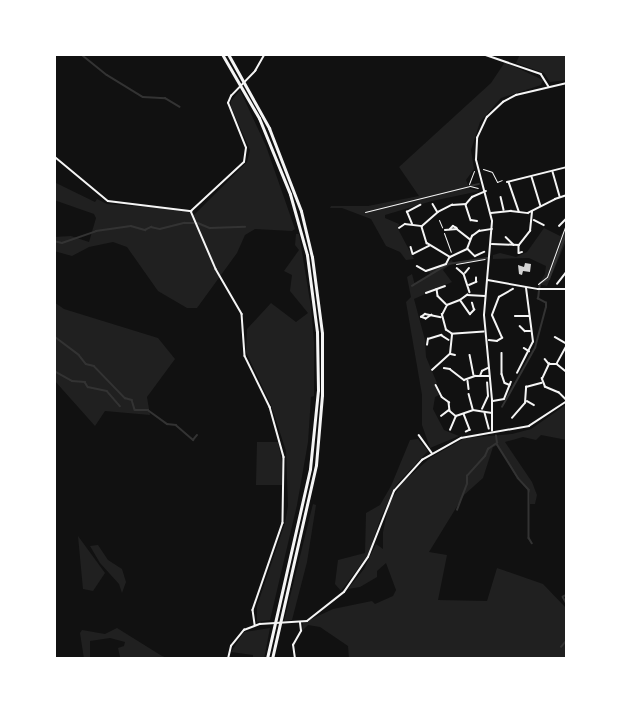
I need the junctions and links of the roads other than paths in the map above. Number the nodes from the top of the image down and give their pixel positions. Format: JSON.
{"nodes":[{"id":1,"x":222,"y":54,"type":"edge"},
{"id":2,"x":228,"y":54,"type":"edge"},
{"id":3,"x":265,"y":54,"type":"edge"},
{"id":4,"x":319,"y":54,"type":"edge"},
{"id":5,"x":325,"y":54,"type":"edge"},
{"id":6,"x":483,"y":54,"type":"edge"},
{"id":7,"x":567,"y":83,"type":"edge"},
{"id":8,"x":549,"y":87,"type":"junction"},
{"id":9,"x":54,"y":156,"type":"edge"},
{"id":10,"x":567,"y":167,"type":"edge"},
{"id":11,"x":553,"y":171,"type":"junction"},
{"id":12,"x":532,"y":176,"type":"junction"},
{"id":13,"x":485,"y":192,"type":"junction"},
{"id":14,"x":567,"y":195,"type":"edge"},
{"id":15,"x":501,"y":197,"type":"dead end"},
{"id":16,"x":560,"y":197,"type":"junction"},
{"id":17,"x":433,"y":204,"type":"dead end"},
{"id":18,"x":466,"y":204,"type":"junction"},
{"id":19,"x":420,"y":205,"type":"dead end"},
{"id":20,"x":541,"y":207,"type":"junction"},
{"id":21,"x":191,"y":211,"type":"junction"},
{"id":22,"x":504,"y":211,"type":"junction"},
{"id":23,"x":438,"y":212,"type":"junction"},
{"id":24,"x":519,"y":212,"type":"junction"},
{"id":25,"x":532,"y":212,"type":"junction"},
{"id":26,"x":491,"y":213,"type":"junction"},
{"id":27,"x":434,"y":217,"type":"junction"},
{"id":28,"x":567,"y":218,"type":"edge"},
{"id":29,"x":439,"y":220,"type":"road end"},
{"id":30,"x":533,"y":220,"type":"junction"},
{"id":31,"x":400,"y":221,"type":"dead end"},
{"id":32,"x":477,"y":221,"type":"dead end"},
{"id":33,"x":402,"y":225,"type":"junction"},
{"id":34,"x":412,"y":225,"type":"junction"},
{"id":35,"x":544,"y":225,"type":"dead end"},
{"id":36,"x":422,"y":226,"type":"junction"},
{"id":37,"x":559,"y":226,"type":"dead end"},
{"id":38,"x":399,"y":228,"type":"dead end"},
{"id":39,"x":492,"y":229,"type":"junction"},
{"id":40,"x":445,"y":230,"type":"dead end"},
{"id":41,"x":506,"y":237,"type":"dead end"},
{"id":42,"x":470,"y":239,"type":"junction"},
{"id":43,"x":492,"y":244,"type":"junction"},
{"id":44,"x":519,"y":245,"type":"junction"},
{"id":45,"x":430,"y":246,"type":"junction"},
{"id":46,"x":514,"y":246,"type":"junction"},
{"id":47,"x":411,"y":248,"type":"dead end"},
{"id":48,"x":467,"y":249,"type":"junction"},
{"id":49,"x":484,"y":252,"type":"dead end"},
{"id":50,"x":522,"y":252,"type":"dead end"},
{"id":51,"x":413,"y":254,"type":"junction"},
{"id":52,"x":451,"y":257,"type":"junction"},
{"id":53,"x":414,"y":258,"type":"dead end"},
{"id":54,"x":417,"y":266,"type":"dead end"},
{"id":55,"x":457,"y":268,"type":"road end"},
{"id":56,"x":469,"y":268,"type":"dead end"},
{"id":57,"x":426,"y":271,"type":"junction"},
{"id":58,"x":567,"y":271,"type":"edge"},
{"id":59,"x":464,"y":274,"type":"junction"},
{"id":60,"x":427,"y":275,"type":"dead end"},
{"id":61,"x":476,"y":278,"type":"dead end"},
{"id":62,"x":487,"y":280,"type":"junction"},
{"id":63,"x":557,"y":284,"type":"dead end"},
{"id":64,"x":445,"y":286,"type":"dead end"},
{"id":65,"x":468,"y":286,"type":"junction"},
{"id":66,"x":526,"y":287,"type":"junction"},
{"id":67,"x":437,"y":289,"type":"junction"},
{"id":68,"x":513,"y":289,"type":"dead end"},
{"id":69,"x":567,"y":289,"type":"edge"},
{"id":70,"x":426,"y":293,"type":"dead end"},
{"id":71,"x":470,"y":293,"type":"junction"},
{"id":72,"x":485,"y":296,"type":"junction"},
{"id":73,"x":460,"y":300,"type":"junction"},
{"id":74,"x":472,"y":303,"type":"dead end"},
{"id":75,"x":447,"y":305,"type":"junction"},
{"id":76,"x":432,"y":315,"type":"dead end"},
{"id":77,"x":484,"y":315,"type":"junction"},
{"id":78,"x":492,"y":316,"type":"junction"},
{"id":79,"x":515,"y":316,"type":"dead end"},
{"id":80,"x":530,"y":316,"type":"junction"},
{"id":81,"x":442,"y":317,"type":"junction"},
{"id":82,"x":520,"y":326,"type":"dead end"},
{"id":83,"x":531,"y":331,"type":"junction"},
{"id":84,"x":484,"y":332,"type":"junction"},
{"id":85,"x":452,"y":334,"type":"junction"},
{"id":86,"x":556,"y":339,"type":"dead end"},
{"id":87,"x":450,"y":340,"type":"junction"},
{"id":88,"x":489,"y":340,"type":"dead end"},
{"id":89,"x":427,"y":345,"type":"dead end"},
{"id":90,"x":567,"y":345,"type":"edge"},
{"id":91,"x":524,"y":348,"type":"dead end"},
{"id":92,"x":530,"y":351,"type":"junction"},
{"id":93,"x":502,"y":353,"type":"dead end"},
{"id":94,"x":450,"y":354,"type":"junction"},
{"id":95,"x":455,"y":355,"type":"dead end"},
{"id":96,"x":470,"y":355,"type":"dead end"},
{"id":97,"x":545,"y":359,"type":"dead end"},
{"id":98,"x":549,"y":364,"type":"junction"},
{"id":99,"x":557,"y":364,"type":"junction"},
{"id":100,"x":444,"y":368,"type":"dead end"},
{"id":101,"x":489,"y":368,"type":"junction"},
{"id":102,"x":432,"y":370,"type":"dead end"},
{"id":103,"x":567,"y":372,"type":"edge"},
{"id":104,"x":517,"y":373,"type":"dead end"},
{"id":105,"x":475,"y":376,"type":"junction"},
{"id":106,"x":480,"y":376,"type":"junction"},
{"id":107,"x":490,"y":376,"type":"junction"},
{"id":108,"x":468,"y":380,"type":"junction"},
{"id":109,"x":487,"y":383,"type":"dead end"},
{"id":110,"x":542,"y":383,"type":"junction"},
{"id":111,"x":436,"y":385,"type":"dead end"},
{"id":112,"x":441,"y":387,"type":"dead end"},
{"id":113,"x":437,"y":388,"type":"junction"},
{"id":114,"x":469,"y":389,"type":"dead end"},
{"id":115,"x":469,"y":394,"type":"dead end"},
{"id":116,"x":526,"y":400,"type":"junction"},
{"id":117,"x":492,"y":401,"type":"junction"},
{"id":118,"x":567,"y":401,"type":"edge"},
{"id":119,"x":534,"y":405,"type":"dead end"},
{"id":120,"x":449,"y":409,"type":"junction"},
{"id":121,"x":473,"y":410,"type":"junction"},
{"id":122,"x":481,"y":410,"type":"junction"},
{"id":123,"x":486,"y":412,"type":"junction"},
{"id":124,"x":463,"y":413,"type":"junction"},
{"id":125,"x":492,"y":413,"type":"junction"},
{"id":126,"x":456,"y":416,"type":"junction"},
{"id":127,"x":441,"y":417,"type":"dead end"},
{"id":128,"x":513,"y":417,"type":"dead end"},
{"id":129,"x":489,"y":428,"type":"dead end"},
{"id":130,"x":450,"y":430,"type":"dead end"},
{"id":131,"x":466,"y":432,"type":"dead end"},
{"id":132,"x":492,"y":432,"type":"junction"},
{"id":133,"x":419,"y":435,"type":"dead end"},
{"id":134,"x":432,"y":453,"type":"junction"},
{"id":135,"x":300,"y":623,"type":"junction"},
{"id":136,"x":255,"y":625,"type":"junction"},
{"id":137,"x":228,"y":659,"type":"edge"},
{"id":138,"x":267,"y":659,"type":"edge"},
{"id":139,"x":272,"y":659,"type":"edge"},
{"id":140,"x":295,"y":659,"type":"edge"}],
"edges":[{"from":1,"to":138,"type":"highway"},
{"from":2,"to":139,"type":"highway"},
{"from":3,"to":21,"type":"street"},
{"from":4,"to":5,"type":"street"},
{"from":6,"to":8,"type":"street"},
{"from":7,"to":8,"type":"street"},
{"from":8,"to":13,"type":"street"},
{"from":9,"to":21,"type":"street"},
{"from":10,"to":11,"type":"street"},
{"from":11,"to":12,"type":"street"},
{"from":11,"to":16,"type":"street"},
{"from":12,"to":20,"type":"street"},
{"from":12,"to":24,"type":"street"},
{"from":13,"to":18,"type":"street"},
{"from":13,"to":26,"type":"street"},
{"from":14,"to":16,"type":"street"},
{"from":15,"to":22,"type":"street"},
{"from":16,"to":20,"type":"street"},
{"from":17,"to":23,"type":"street"},
{"from":18,"to":23,"type":"street"},
{"from":18,"to":32,"type":"street"},
{"from":19,"to":34,"type":"street"},
{"from":20,"to":25,"type":"street"},
{"from":21,"to":136,"type":"street"},
{"from":22,"to":24,"type":"street"},
{"from":22,"to":26,"type":"street"},
{"from":23,"to":27,"type":"street"},
{"from":24,"to":25,"type":"street"},
{"from":25,"to":30,"type":"street"},
{"from":26,"to":39,"type":"street"},
{"from":27,"to":29,"type":"street"},
{"from":27,"to":36,"type":"street"},
{"from":28,"to":37,"type":"street"},
{"from":30,"to":35,"type":"street"},
{"from":30,"to":44,"type":"street"},
{"from":31,"to":33,"type":"street"},
{"from":33,"to":34,"type":"street"},
{"from":33,"to":38,"type":"street"},
{"from":34,"to":36,"type":"street"},
{"from":36,"to":45,"type":"street"},
{"from":39,"to":42,"type":"street"},
{"from":39,"to":43,"type":"street"},
{"from":40,"to":42,"type":"street"},
{"from":41,"to":46,"type":"street"},
{"from":42,"to":48,"type":"street"},
{"from":43,"to":46,"type":"street"},
{"from":43,"to":62,"type":"street"},
{"from":44,"to":46,"type":"street"},
{"from":44,"to":50,"type":"street"},
{"from":45,"to":51,"type":"street"},
{"from":45,"to":52,"type":"street"},
{"from":47,"to":51,"type":"street"},
{"from":48,"to":49,"type":"street"},
{"from":48,"to":52,"type":"street"},
{"from":51,"to":53,"type":"street"},
{"from":52,"to":57,"type":"street"},
{"from":54,"to":57,"type":"street"},
{"from":55,"to":59,"type":"street"},
{"from":56,"to":59,"type":"street"},
{"from":57,"to":60,"type":"street"},
{"from":58,"to":63,"type":"street"},
{"from":59,"to":65,"type":"street"},
{"from":61,"to":65,"type":"street"},
{"from":62,"to":66,"type":"street"},
{"from":62,"to":72,"type":"street"},
{"from":64,"to":67,"type":"street"},
{"from":65,"to":71,"type":"street"},
{"from":66,"to":69,"type":"street"},
{"from":66,"to":80,"type":"street"},
{"from":67,"to":70,"type":"street"},
{"from":67,"to":75,"type":"street"},
{"from":68,"to":78,"type":"street"},
{"from":71,"to":72,"type":"street"},
{"from":71,"to":73,"type":"street"},
{"from":72,"to":77,"type":"street"},
{"from":73,"to":74,"type":"street"},
{"from":73,"to":75,"type":"street"},
{"from":75,"to":81,"type":"street"},
{"from":76,"to":81,"type":"street"},
{"from":77,"to":78,"type":"street"},
{"from":77,"to":84,"type":"street"},
{"from":78,"to":88,"type":"street"},
{"from":79,"to":80,"type":"street"},
{"from":80,"to":83,"type":"street"},
{"from":81,"to":85,"type":"street"},
{"from":82,"to":83,"type":"street"},
{"from":83,"to":92,"type":"street"},
{"from":84,"to":85,"type":"street"},
{"from":84,"to":101,"type":"street"},
{"from":85,"to":87,"type":"street"},
{"from":86,"to":90,"type":"street"},
{"from":87,"to":89,"type":"street"},
{"from":87,"to":94,"type":"street"},
{"from":90,"to":99,"type":"street"},
{"from":91,"to":92,"type":"street"},
{"from":92,"to":104,"type":"street"},
{"from":93,"to":117,"type":"street"},
{"from":94,"to":95,"type":"street"},
{"from":94,"to":102,"type":"street"},
{"from":96,"to":105,"type":"street"},
{"from":97,"to":98,"type":"street"},
{"from":98,"to":99,"type":"street"},
{"from":98,"to":110,"type":"street"},
{"from":99,"to":103,"type":"street"},
{"from":100,"to":108,"type":"street"},
{"from":101,"to":106,"type":"street"},
{"from":101,"to":107,"type":"street"},
{"from":105,"to":106,"type":"street"},
{"from":105,"to":108,"type":"street"},
{"from":106,"to":107,"type":"street"},
{"from":107,"to":117,"type":"street"},
{"from":108,"to":114,"type":"street"},
{"from":109,"to":122,"type":"street"},
{"from":110,"to":116,"type":"street"},
{"from":110,"to":118,"type":"street"},
{"from":111,"to":113,"type":"street"},
{"from":112,"to":113,"type":"street"},
{"from":113,"to":120,"type":"street"},
{"from":115,"to":121,"type":"street"},
{"from":116,"to":119,"type":"street"},
{"from":116,"to":128,"type":"street"},
{"from":117,"to":125,"type":"street"},
{"from":118,"to":132,"type":"street"},
{"from":120,"to":126,"type":"street"},
{"from":120,"to":127,"type":"street"},
{"from":121,"to":122,"type":"street"},
{"from":121,"to":124,"type":"street"},
{"from":122,"to":123,"type":"street"},
{"from":123,"to":125,"type":"street"},
{"from":123,"to":129,"type":"street"},
{"from":124,"to":126,"type":"street"},
{"from":124,"to":131,"type":"street"},
{"from":125,"to":132,"type":"street"},
{"from":126,"to":130,"type":"street"},
{"from":132,"to":134,"type":"street"},
{"from":133,"to":134,"type":"street"},
{"from":134,"to":135,"type":"street"},
{"from":135,"to":136,"type":"street"},
{"from":135,"to":140,"type":"street"},
{"from":136,"to":137,"type":"street"}]}
